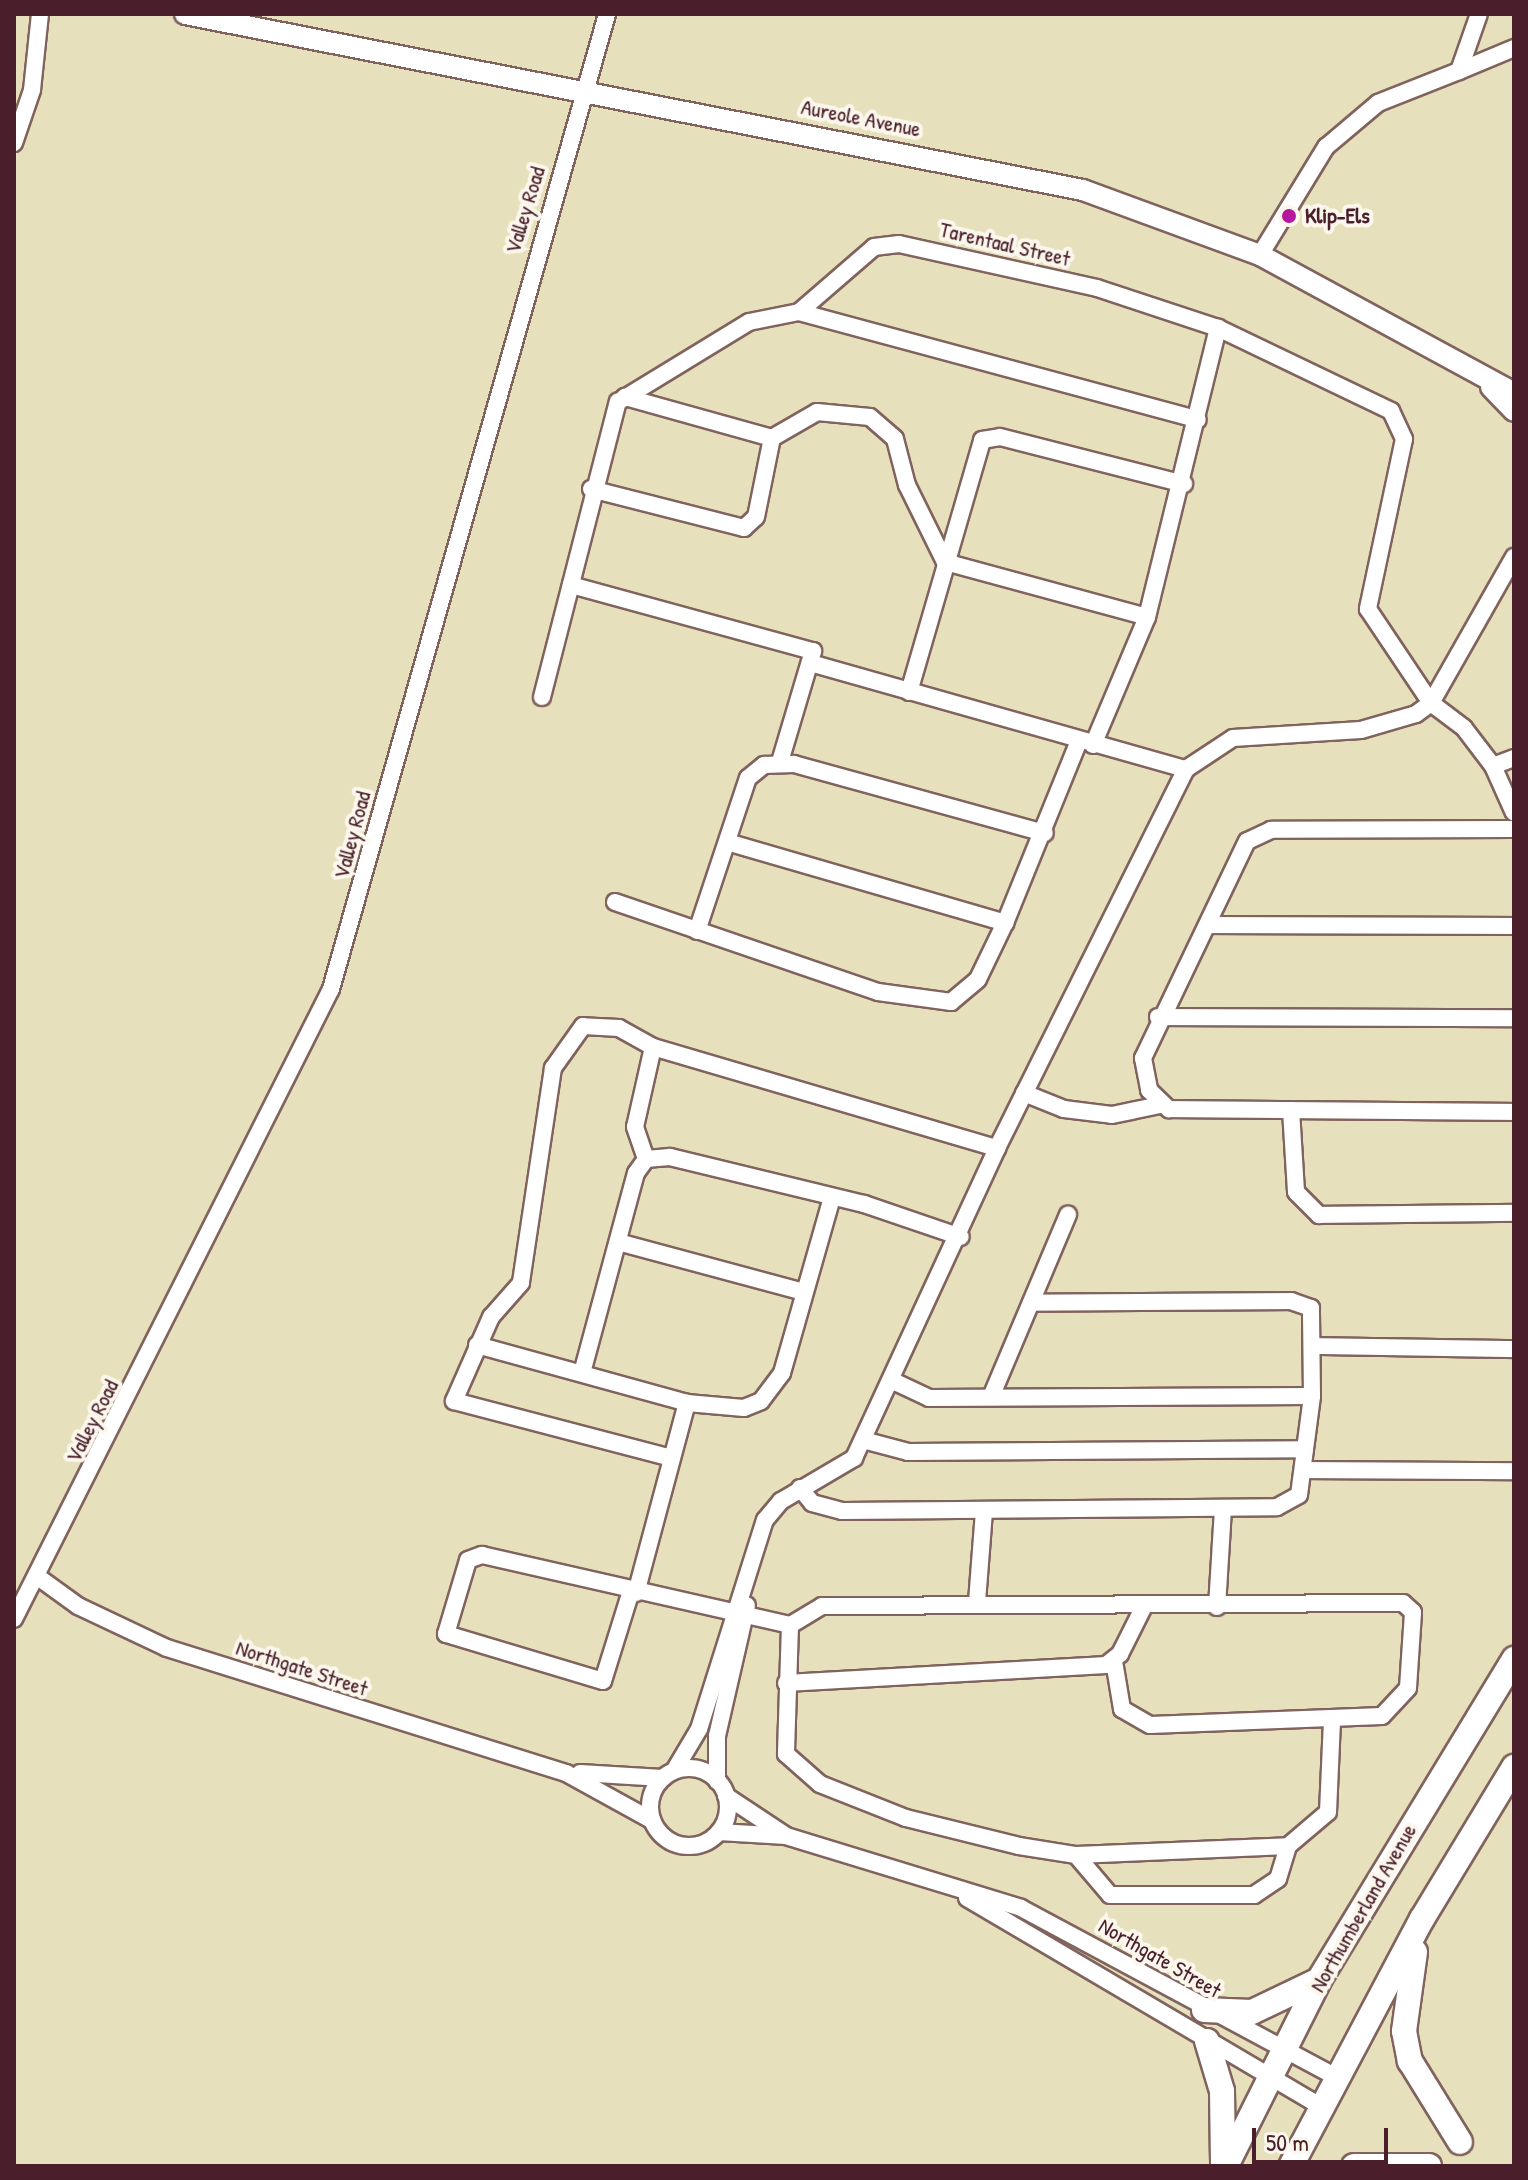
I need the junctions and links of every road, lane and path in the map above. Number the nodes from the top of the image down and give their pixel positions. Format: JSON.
{"nodes":[{"id":1,"x":40,"y":14,"type":"edge"},
{"id":2,"x":185,"y":14,"type":"edge"},
{"id":3,"x":607,"y":14,"type":"edge"},
{"id":4,"x":1479,"y":14,"type":"edge"},
{"id":5,"x":1514,"y":48,"type":"edge"},
{"id":6,"x":1459,"y":71,"type":"junction"},
{"id":7,"x":584,"y":88,"type":"junction"},
{"id":8,"x":14,"y":143,"type":"edge"},
{"id":9,"x":1260,"y":255,"type":"junction"},
{"id":10,"x":799,"y":312,"type":"junction"},
{"id":11,"x":1218,"y":328,"type":"junction"},
{"id":12,"x":1489,"y":384,"type":"junction"},
{"id":13,"x":1514,"y":393,"type":"edge"},
{"id":14,"x":625,"y":397,"type":"junction"},
{"id":15,"x":1514,"y":411,"type":"edge"},
{"id":16,"x":1198,"y":420,"type":"junction"},
{"id":17,"x":772,"y":438,"type":"junction"},
{"id":18,"x":1184,"y":484,"type":"junction"},
{"id":19,"x":591,"y":489,"type":"junction"},
{"id":20,"x":1514,"y":557,"type":"edge"},
{"id":21,"x":945,"y":562,"type":"junction"},
{"id":22,"x":571,"y":585,"type":"junction"},
{"id":23,"x":1147,"y":617,"type":"junction"},
{"id":24,"x":814,"y":664,"type":"junction"},
{"id":25,"x":909,"y":692,"type":"junction"},
{"id":26,"x":542,"y":697,"type":"dead end"},
{"id":27,"x":1431,"y":703,"type":"junction"},
{"id":28,"x":1086,"y":743,"type":"junction"},
{"id":29,"x":1514,"y":758,"type":"edge"},
{"id":30,"x":780,"y":762,"type":"junction"},
{"id":31,"x":1493,"y":766,"type":"junction"},
{"id":32,"x":1186,"y":769,"type":"junction"},
{"id":33,"x":1514,"y":813,"type":"edge"},
{"id":34,"x":1514,"y":829,"type":"edge"},
{"id":35,"x":1045,"y":833,"type":"junction"},
{"id":36,"x":727,"y":842,"type":"junction"},
{"id":37,"x":615,"y":902,"type":"dead end"},
{"id":38,"x":1005,"y":923,"type":"junction"},
{"id":39,"x":1208,"y":925,"type":"junction"},
{"id":40,"x":1514,"y":926,"type":"edge"},
{"id":41,"x":697,"y":931,"type":"junction"},
{"id":42,"x":1158,"y":1017,"type":"junction"},
{"id":43,"x":1514,"y":1018,"type":"edge"},
{"id":44,"x":653,"y":1047,"type":"junction"},
{"id":45,"x":1024,"y":1093,"type":"junction"},
{"id":46,"x":1160,"y":1105,"type":"junction"},
{"id":47,"x":1291,"y":1110,"type":"junction"},
{"id":48,"x":1514,"y":1112,"type":"edge"},
{"id":49,"x":997,"y":1148,"type":"junction"},
{"id":50,"x":646,"y":1159,"type":"junction"},
{"id":51,"x":832,"y":1197,"type":"junction"},
{"id":52,"x":1514,"y":1213,"type":"edge"},
{"id":53,"x":1068,"y":1215,"type":"dead end"},
{"id":54,"x":961,"y":1237,"type":"junction"},
{"id":55,"x":622,"y":1243,"type":"junction"},
{"id":56,"x":804,"y":1292,"type":"junction"},
{"id":57,"x":1031,"y":1303,"type":"junction"},
{"id":58,"x":477,"y":1345,"type":"junction"},
{"id":59,"x":1314,"y":1346,"type":"junction"},
{"id":60,"x":1514,"y":1349,"type":"edge"},
{"id":61,"x":582,"y":1373,"type":"junction"},
{"id":62,"x":893,"y":1381,"type":"junction"},
{"id":63,"x":1312,"y":1396,"type":"junction"},
{"id":64,"x":991,"y":1397,"type":"junction"},
{"id":65,"x":687,"y":1403,"type":"junction"},
{"id":66,"x":863,"y":1440,"type":"junction"},
{"id":67,"x":1305,"y":1449,"type":"junction"},
{"id":68,"x":672,"y":1458,"type":"junction"},
{"id":69,"x":1305,"y":1470,"type":"junction"},
{"id":70,"x":1514,"y":1471,"type":"edge"},
{"id":71,"x":800,"y":1488,"type":"junction"},
{"id":72,"x":1223,"y":1508,"type":"junction"},
{"id":73,"x":984,"y":1510,"type":"junction"},
{"id":74,"x":38,"y":1577,"type":"junction"},
{"id":75,"x":633,"y":1592,"type":"junction"},
{"id":76,"x":977,"y":1602,"type":"junction"},
{"id":77,"x":1144,"y":1606,"type":"junction"},
{"id":78,"x":1217,"y":1607,"type":"junction"},
{"id":79,"x":740,"y":1612,"type":"junction"},
{"id":80,"x":14,"y":1619,"type":"edge"},
{"id":81,"x":790,"y":1625,"type":"junction"},
{"id":82,"x":1514,"y":1659,"type":"edge"},
{"id":83,"x":1114,"y":1661,"type":"junction"},
{"id":84,"x":786,"y":1683,"type":"junction"},
{"id":85,"x":704,"y":1714,"type":"junction"},
{"id":86,"x":721,"y":1719,"type":"junction"},
{"id":87,"x":1332,"y":1722,"type":"junction"},
{"id":88,"x":1514,"y":1767,"type":"edge"},
{"id":89,"x":566,"y":1773,"type":"junction"},
{"id":90,"x":669,"y":1775,"type":"junction"},
{"id":91,"x":717,"y":1781,"type":"junction"},
{"id":92,"x":726,"y":1796,"type":"junction"},
{"id":93,"x":653,"y":1821,"type":"junction"},
{"id":94,"x":719,"y":1832,"type":"junction"},
{"id":95,"x":786,"y":1836,"type":"junction"},
{"id":96,"x":1288,"y":1846,"type":"junction"},
{"id":97,"x":1076,"y":1855,"type":"junction"},
{"id":98,"x":952,"y":1888,"type":"junction"},
{"id":99,"x":1422,"y":1919,"type":"junction"},
{"id":100,"x":1319,"y":1980,"type":"junction"},
{"id":101,"x":1204,"y":2010,"type":"junction"},
{"id":102,"x":1207,"y":2041,"type":"junction"},
{"id":103,"x":1285,"y":2055,"type":"junction"},
{"id":104,"x":1340,"y":2079,"type":"junction"},
{"id":105,"x":1273,"y":2081,"type":"junction"},
{"id":106,"x":1324,"y":2108,"type":"junction"},
{"id":107,"x":1460,"y":2142,"type":"dead end"},
{"id":108,"x":1224,"y":2166,"type":"edge"},
{"id":109,"x":1291,"y":2166,"type":"edge"},
{"id":110,"x":1354,"y":2166,"type":"edge"},
{"id":111,"x":1429,"y":2166,"type":"edge"}],
"edges":[{"from":1,"to":8,"type":"street"},
{"from":2,"to":7,"type":"street","name":"Aureole Avenue"},
{"from":3,"to":7,"type":"street","name":"Valley Road"},
{"from":4,"to":6,"type":"street"},
{"from":5,"to":6,"type":"street"},
{"from":6,"to":9,"type":"street"},
{"from":7,"to":9,"type":"street","name":"Aureole Avenue"},
{"from":7,"to":74,"type":"street","name":"Valley Road"},
{"from":9,"to":12,"type":"street","name":"Aureole Avenue"},
{"from":10,"to":11,"type":"street","name":"Tarentaal Street"},
{"from":10,"to":14,"type":"street","name":"Tarentaal Street"},
{"from":10,"to":16,"type":"street"},
{"from":11,"to":16,"type":"street"},
{"from":11,"to":27,"type":"street","name":"Tarentaal Street"},
{"from":12,"to":13,"type":"street","name":"Aureole Avenue"},
{"from":12,"to":15,"type":"street","name":"Aureole Avenue"},
{"from":14,"to":17,"type":"street"},
{"from":14,"to":19,"type":"street"},
{"from":16,"to":18,"type":"street"},
{"from":17,"to":19,"type":"street"},
{"from":17,"to":21,"type":"street"},
{"from":18,"to":21,"type":"street"},
{"from":18,"to":23,"type":"street"},
{"from":19,"to":22,"type":"street"},
{"from":20,"to":27,"type":"street"},
{"from":21,"to":23,"type":"street"},
{"from":21,"to":25,"type":"street"},
{"from":22,"to":24,"type":"street"},
{"from":22,"to":26,"type":"street"},
{"from":23,"to":28,"type":"street"},
{"from":24,"to":25,"type":"street"},
{"from":24,"to":30,"type":"street"},
{"from":25,"to":28,"type":"street"},
{"from":27,"to":31,"type":"street","name":"Tarentaal Street"},
{"from":27,"to":32,"type":"street"},
{"from":28,"to":32,"type":"street"},
{"from":28,"to":35,"type":"street"},
{"from":29,"to":31,"type":"street"},
{"from":30,"to":35,"type":"street"},
{"from":30,"to":36,"type":"street"},
{"from":31,"to":33,"type":"street","name":"Tarentaal Street"},
{"from":32,"to":45,"type":"street"},
{"from":34,"to":39,"type":"street"},
{"from":35,"to":38,"type":"street"},
{"from":36,"to":38,"type":"street"},
{"from":36,"to":41,"type":"street"},
{"from":37,"to":41,"type":"street"},
{"from":38,"to":41,"type":"street"},
{"from":39,"to":40,"type":"street"},
{"from":39,"to":42,"type":"street"},
{"from":42,"to":43,"type":"street"},
{"from":42,"to":46,"type":"street"},
{"from":44,"to":49,"type":"street"},
{"from":44,"to":50,"type":"street"},
{"from":44,"to":58,"type":"street"},
{"from":45,"to":46,"type":"street"},
{"from":45,"to":49,"type":"street"},
{"from":46,"to":47,"type":"street"},
{"from":47,"to":48,"type":"street"},
{"from":47,"to":52,"type":"street"},
{"from":49,"to":54,"type":"street"},
{"from":50,"to":51,"type":"street"},
{"from":50,"to":55,"type":"street"},
{"from":51,"to":54,"type":"street"},
{"from":51,"to":56,"type":"street"},
{"from":53,"to":57,"type":"street"},
{"from":54,"to":62,"type":"street"},
{"from":55,"to":56,"type":"street"},
{"from":55,"to":61,"type":"street"},
{"from":56,"to":65,"type":"street"},
{"from":57,"to":59,"type":"street"},
{"from":57,"to":64,"type":"street"},
{"from":58,"to":61,"type":"street"},
{"from":58,"to":68,"type":"street"},
{"from":59,"to":60,"type":"street"},
{"from":59,"to":63,"type":"street"},
{"from":61,"to":65,"type":"street"},
{"from":62,"to":64,"type":"street"},
{"from":62,"to":66,"type":"street"},
{"from":63,"to":64,"type":"street"},
{"from":63,"to":67,"type":"street"},
{"from":65,"to":68,"type":"street"},
{"from":66,"to":67,"type":"street"},
{"from":66,"to":71,"type":"street"},
{"from":67,"to":69,"type":"street"},
{"from":68,"to":75,"type":"street"},
{"from":69,"to":70,"type":"street"},
{"from":69,"to":72,"type":"street"},
{"from":71,"to":73,"type":"street"},
{"from":71,"to":79,"type":"street"},
{"from":72,"to":73,"type":"street"},
{"from":72,"to":78,"type":"street"},
{"from":73,"to":76,"type":"street"},
{"from":74,"to":80,"type":"street","name":"Valley Road"},
{"from":74,"to":89,"type":"street","name":"Northgate Street"},
{"from":75,"to":75,"type":"street"},
{"from":75,"to":79,"type":"street"},
{"from":76,"to":77,"type":"street"},
{"from":76,"to":81,"type":"street"},
{"from":77,"to":78,"type":"street"},
{"from":77,"to":83,"type":"street"},
{"from":78,"to":87,"type":"street"},
{"from":79,"to":81,"type":"street"},
{"from":79,"to":85,"type":"street"},
{"from":79,"to":86,"type":"street"},
{"from":81,"to":84,"type":"street"},
{"from":82,"to":100,"type":"main road","name":"Northumberland Avenue"},
{"from":83,"to":84,"type":"street"},
{"from":83,"to":87,"type":"street"},
{"from":84,"to":97,"type":"street"},
{"from":85,"to":86,"type":"street"},
{"from":85,"to":90,"type":"street"},
{"from":86,"to":91,"type":"street"},
{"from":87,"to":96,"type":"street"},
{"from":88,"to":99,"type":"main road"},
{"from":89,"to":90,"type":"street","name":"Northgate Street"},
{"from":89,"to":93,"type":"street","name":"Northgate Street"},
{"from":90,"to":91,"type":"street"},
{"from":90,"to":93,"type":"street"},
{"from":91,"to":92,"type":"street"},
{"from":92,"to":94,"type":"street"},
{"from":92,"to":95,"type":"street","name":"Northgate Street"},
{"from":93,"to":94,"type":"street"},
{"from":94,"to":95,"type":"street","name":"Northgate Street"},
{"from":95,"to":98,"type":"street","name":"Northgate Street"},
{"from":96,"to":97,"type":"street"},
{"from":96,"to":97,"type":"street"},
{"from":98,"to":101,"type":"street","name":"Northgate Street"},
{"from":98,"to":102,"type":"street","name":"Northgate Street"},
{"from":99,"to":104,"type":"main road"},
{"from":99,"to":107,"type":"main road"},
{"from":100,"to":101,"type":"main road"},
{"from":100,"to":103,"type":"main road","name":"Northumberland Avenue"},
{"from":101,"to":103,"type":"street","name":"Northgate Street"},
{"from":102,"to":105,"type":"street","name":"Northgate Street"},
{"from":102,"to":108,"type":"main road"},
{"from":103,"to":104,"type":"street","name":"Northgate Street"},
{"from":103,"to":105,"type":"main road","name":"Northumberland Avenue"},
{"from":104,"to":106,"type":"main road"},
{"from":105,"to":106,"type":"street","name":"Northgate Street"},
{"from":105,"to":108,"type":"main road","name":"Northumberland Avenue"},
{"from":106,"to":109,"type":"main road"},
{"from":110,"to":111,"type":"main road"}]}
